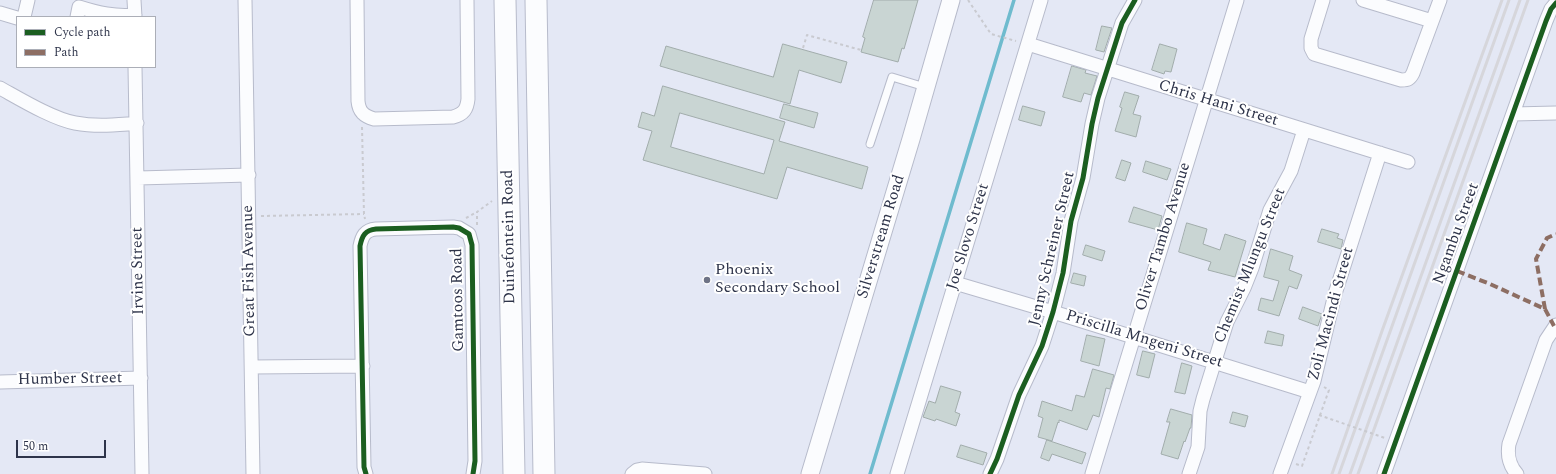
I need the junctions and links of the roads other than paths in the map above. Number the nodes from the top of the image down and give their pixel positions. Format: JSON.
{"nodes":[{"id":1,"x":28,"y":0,"type":"edge"},
{"id":2,"x":134,"y":0,"type":"edge"},
{"id":3,"x":245,"y":0,"type":"edge"},
{"id":4,"x":357,"y":0,"type":"edge"},
{"id":5,"x":467,"y":0,"type":"edge"},
{"id":6,"x":505,"y":0,"type":"edge"},
{"id":7,"x":536,"y":0,"type":"edge"},
{"id":8,"x":951,"y":0,"type":"edge"},
{"id":9,"x":1041,"y":0,"type":"edge"},
{"id":10,"x":1135,"y":0,"type":"edge"},
{"id":11,"x":1237,"y":0,"type":"edge"},
{"id":12,"x":1323,"y":0,"type":"edge"},
{"id":13,"x":1363,"y":0,"type":"edge"},
{"id":14,"x":1440,"y":0,"type":"edge"},
{"id":15,"x":1556,"y":3,"type":"edge"},
{"id":16,"x":79,"y":8,"type":"edge"},
{"id":17,"x":0,"y":14,"type":"edge"},
{"id":18,"x":24,"y":16,"type":"edge"},
{"id":19,"x":135,"y":16,"type":"edge"},
{"id":20,"x":16,"y":18,"type":"edge"},
{"id":21,"x":1432,"y":21,"type":"junction"},
{"id":22,"x":1028,"y":44,"type":"junction"},
{"id":23,"x":135,"y":68,"type":"edge"},
{"id":24,"x":1106,"y":69,"type":"junction"},
{"id":25,"x":926,"y":87,"type":"junction"},
{"id":26,"x":0,"y":88,"type":"edge"},
{"id":27,"x":1206,"y":100,"type":"junction"},
{"id":28,"x":1556,"y":113,"type":"edge"},
{"id":29,"x":1513,"y":114,"type":"junction"},
{"id":30,"x":137,"y":123,"type":"junction"},
{"id":31,"x":1304,"y":130,"type":"junction"},
{"id":32,"x":870,"y":144,"type":"dead end"},
{"id":33,"x":1380,"y":154,"type":"junction"},
{"id":34,"x":1408,"y":162,"type":"dead end"},
{"id":35,"x":249,"y":175,"type":"junction"},
{"id":36,"x":138,"y":178,"type":"junction"},
{"id":37,"x":955,"y":283,"type":"junction"},
{"id":38,"x":1053,"y":312,"type":"junction"},
{"id":39,"x":1556,"y":325,"type":"edge"},
{"id":40,"x":1133,"y":338,"type":"junction"},
{"id":41,"x":1214,"y":362,"type":"junction"},
{"id":42,"x":362,"y":366,"type":"junction"},
{"id":43,"x":252,"y":367,"type":"junction"},
{"id":44,"x":141,"y":378,"type":"junction"},
{"id":45,"x":0,"y":382,"type":"edge"},
{"id":46,"x":1310,"y":392,"type":"junction"},
{"id":47,"x":632,"y":473,"type":"edge"},
{"id":48,"x":142,"y":474,"type":"edge"},
{"id":49,"x":253,"y":474,"type":"edge"},
{"id":50,"x":366,"y":474,"type":"edge"},
{"id":51,"x":473,"y":474,"type":"edge"},
{"id":52,"x":514,"y":474,"type":"edge"},
{"id":53,"x":544,"y":474,"type":"edge"},
{"id":54,"x":705,"y":474,"type":"edge"},
{"id":55,"x":810,"y":474,"type":"edge"},
{"id":56,"x":897,"y":474,"type":"edge"},
{"id":57,"x":990,"y":474,"type":"edge"},
{"id":58,"x":1092,"y":474,"type":"edge"},
{"id":59,"x":1189,"y":474,"type":"edge"},
{"id":60,"x":1280,"y":474,"type":"edge"},
{"id":61,"x":1384,"y":474,"type":"edge"},
{"id":62,"x":1517,"y":474,"type":"edge"}],
"edges":[{"from":1,"to":18,"type":"street"},
{"from":2,"to":19,"type":"street"},
{"from":3,"to":35,"type":"street","name":"Great Fish Avenue"},
{"from":4,"to":5,"type":"street"},
{"from":6,"to":52,"type":"main road","name":"Duinefontein Road"},
{"from":7,"to":53,"type":"main road","name":"Duinefontein Road"},
{"from":8,"to":25,"type":"street","name":"Silverstream Road"},
{"from":9,"to":22,"type":"street","name":"Joe Slovo Street"},
{"from":10,"to":24,"type":"street","name":"Jenny Schreiner Street"},
{"from":11,"to":27,"type":"street","name":"Oliver Tambo Avenue"},
{"from":12,"to":21,"type":"street"},
{"from":13,"to":21,"type":"street"},
{"from":14,"to":21,"type":"street"},
{"from":15,"to":29,"type":"street","name":"Ngambu Street"},
{"from":16,"to":19,"type":"street"},
{"from":17,"to":20,"type":"street"},
{"from":22,"to":24,"type":"street","name":"Chris Hani Street"},
{"from":22,"to":37,"type":"street","name":"Joe Slovo Street"},
{"from":23,"to":30,"type":"street","name":"Irvine Street"},
{"from":24,"to":27,"type":"street","name":"Chris Hani Street"},
{"from":24,"to":38,"type":"street","name":"Jenny Schreiner Street"},
{"from":25,"to":32,"type":"lane"},
{"from":25,"to":55,"type":"street","name":"Silverstream Road"},
{"from":26,"to":30,"type":"street"},
{"from":27,"to":31,"type":"street","name":"Chris Hani Street"},
{"from":27,"to":40,"type":"street","name":"Oliver Tambo Avenue"},
{"from":28,"to":29,"type":"street"},
{"from":29,"to":61,"type":"street","name":"Ngambu Street"},
{"from":30,"to":36,"type":"street","name":"Irvine Street"},
{"from":31,"to":33,"type":"street","name":"Chris Hani Street"},
{"from":31,"to":41,"type":"street","name":"Chemist Mlungu Street"},
{"from":33,"to":34,"type":"street","name":"Chris Hani Street"},
{"from":33,"to":46,"type":"street","name":"Zoli Macindi Street"},
{"from":35,"to":36,"type":"street"},
{"from":35,"to":43,"type":"street","name":"Great Fish Avenue"},
{"from":36,"to":44,"type":"street","name":"Irvine Street"},
{"from":37,"to":38,"type":"street","name":"Priscilla Mngeni Street"},
{"from":37,"to":56,"type":"street","name":"Joe Slovo Street"},
{"from":38,"to":40,"type":"street","name":"Priscilla Mngeni Street"},
{"from":38,"to":57,"type":"street","name":"Jenny Schreiner Street"},
{"from":39,"to":62,"type":"street"},
{"from":40,"to":41,"type":"street","name":"Priscilla Mngeni Street"},
{"from":40,"to":58,"type":"street","name":"Oliver Tambo Avenue"},
{"from":41,"to":46,"type":"street","name":"Priscilla Mngeni Street"},
{"from":41,"to":59,"type":"street","name":"Chemist Mlungu Street"},
{"from":42,"to":43,"type":"street"},
{"from":42,"to":50,"type":"street","name":"Gamtoos Road"},
{"from":42,"to":51,"type":"street","name":"Gamtoos Road"},
{"from":43,"to":49,"type":"street","name":"Great Fish Avenue"},
{"from":44,"to":45,"type":"street","name":"Humber Street"},
{"from":44,"to":48,"type":"street","name":"Irvine Street"},
{"from":46,"to":60,"type":"street","name":"Zoli Macindi Street"},
{"from":47,"to":54,"type":"street"}]}
